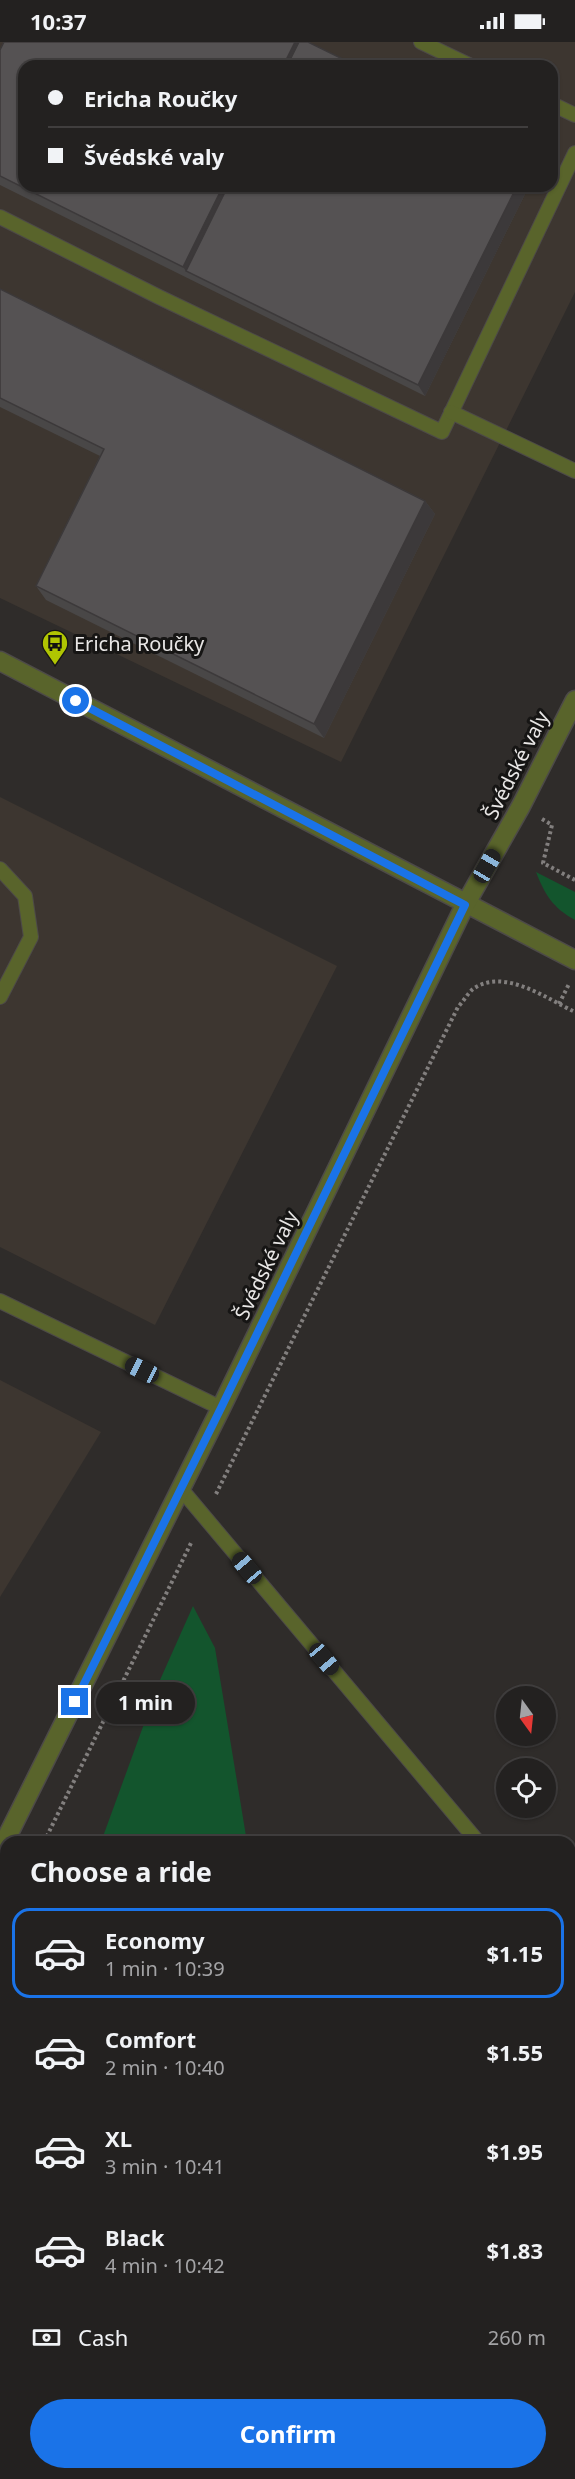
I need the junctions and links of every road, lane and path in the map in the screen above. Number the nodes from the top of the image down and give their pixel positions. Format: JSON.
{"nodes":[{"id":1,"x":421,"y":42,"type":"edge"},
{"id":2,"x":458,"y":60,"type":"edge"},
{"id":3,"x":558,"y":107,"type":"edge"},
{"id":4,"x":575,"y":115,"type":"edge"},
{"id":5,"x":575,"y":153,"type":"edge"},
{"id":6,"x":558,"y":189,"type":"edge"},
{"id":7,"x":556,"y":192,"type":"edge"},
{"id":8,"x":0,"y":217,"type":"edge"},
{"id":9,"x":451,"y":412,"type":"junction"},
{"id":10,"x":575,"y":471,"type":"edge"},
{"id":11,"x":0,"y":662,"type":"edge"},
{"id":12,"x":575,"y":700,"type":"edge"},
{"id":13,"x":521,"y":806,"type":"junction"},
{"id":14,"x":0,"y":869,"type":"edge"},
{"id":15,"x":575,"y":880,"type":"edge"},
{"id":16,"x":465,"y":905,"type":"junction"},
{"id":17,"x":575,"y":960,"type":"edge"},
{"id":18,"x":571,"y":980,"type":"dead end"},
{"id":19,"x":0,"y":997,"type":"edge"},
{"id":20,"x":559,"y":1004,"type":"junction"},
{"id":21,"x":575,"y":1012,"type":"edge"},
{"id":22,"x":0,"y":1301,"type":"edge"},
{"id":23,"x":221,"y":1408,"type":"junction"},
{"id":24,"x":181,"y":1489,"type":"junction"},
{"id":25,"x":204,"y":1517,"type":"junction"},
{"id":26,"x":8,"y":1836,"type":"edge"},
{"id":27,"x":47,"y":1836,"type":"edge"},
{"id":28,"x":473,"y":1836,"type":"edge"}],
"edges":[{"from":1,"to":2,"type":"lane"},
{"from":3,"to":4,"type":"lane"},
{"from":5,"to":6,"type":"lane"},
{"from":7,"to":9,"type":"lane"},
{"from":8,"to":9,"type":"lane"},
{"from":9,"to":10,"type":"lane"},
{"from":11,"to":16,"type":"street"},
{"from":12,"to":13,"type":"street","name":"Švédské valy"},
{"from":13,"to":15,"type":"path"},
{"from":13,"to":16,"type":"street","name":"Švédské valy"},
{"from":14,"to":19,"type":"lane"},
{"from":16,"to":17,"type":"street"},
{"from":16,"to":23,"type":"street","name":"Švédské valy"},
{"from":18,"to":20,"type":"path"},
{"from":20,"to":21,"type":"path"},
{"from":20,"to":25,"type":"path"},
{"from":22,"to":23,"type":"lane"},
{"from":23,"to":24,"type":"street","name":"Švédské valy"},
{"from":24,"to":25,"type":"lane"},
{"from":24,"to":26,"type":"street","name":"Švédské valy"},
{"from":25,"to":27,"type":"path"},
{"from":25,"to":28,"type":"lane"}]}
